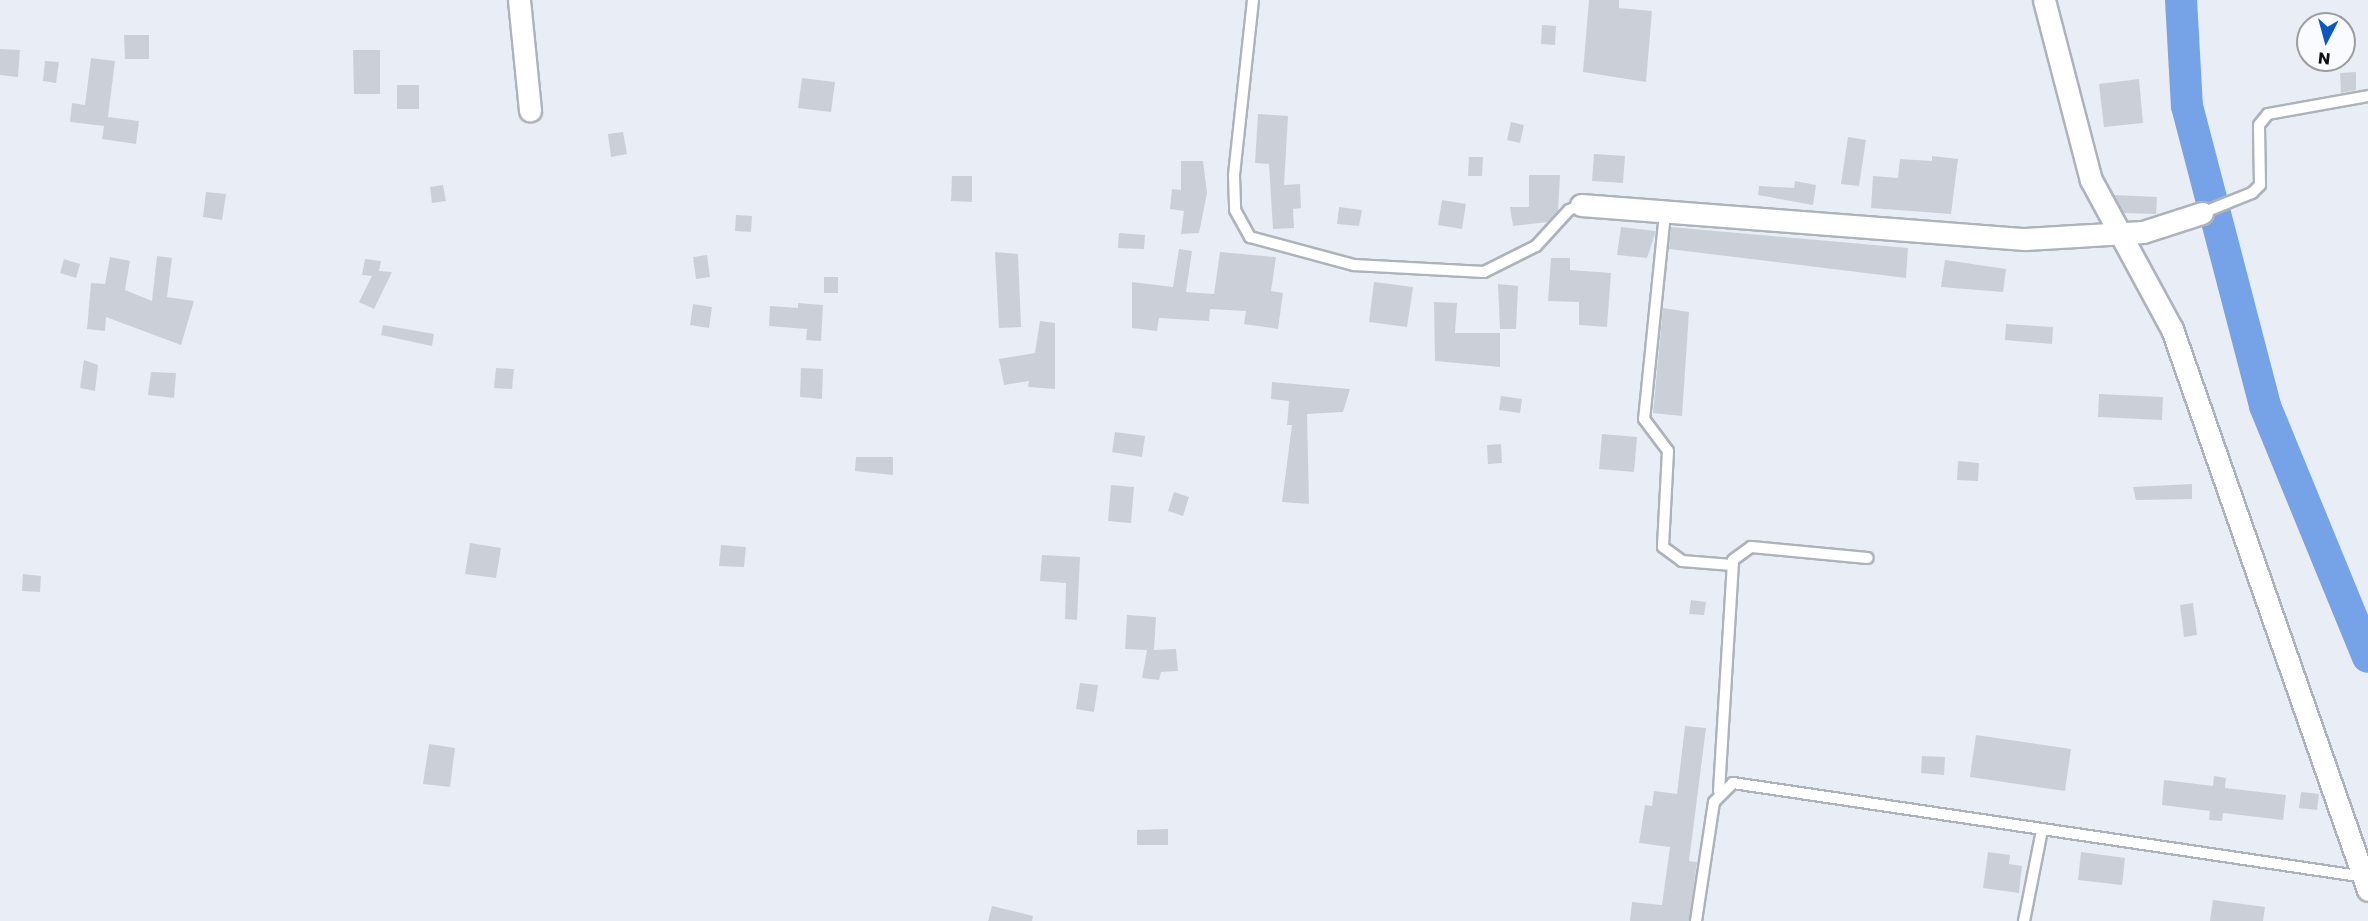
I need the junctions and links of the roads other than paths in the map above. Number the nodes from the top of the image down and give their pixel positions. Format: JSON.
{"nodes":[{"id":1,"x":519,"y":0,"type":"edge"},
{"id":2,"x":1253,"y":0,"type":"edge"},
{"id":3,"x":2044,"y":0,"type":"edge"},
{"id":4,"x":2368,"y":96,"type":"edge"},
{"id":5,"x":530,"y":110,"type":"dead end"},
{"id":6,"x":1581,"y":205,"type":"joint"},
{"id":7,"x":1665,"y":213,"type":"junction"},
{"id":8,"x":2202,"y":213,"type":"joint"},
{"id":9,"x":2117,"y":232,"type":"junction"},
{"id":10,"x":1867,"y":558,"type":"dead end"},
{"id":11,"x":1732,"y":565,"type":"junction"},
{"id":12,"x":1719,"y":791,"type":"junction"},
{"id":13,"x":2042,"y":830,"type":"junction"},
{"id":14,"x":2367,"y":881,"type":"edge"},
{"id":15,"x":1696,"y":921,"type":"edge"},
{"id":16,"x":2024,"y":921,"type":"edge"}],
"edges":[{"from":1,"to":5,"type":"street"},
{"from":2,"to":6,"type":"lane"},
{"from":3,"to":9,"type":"street"},
{"from":4,"to":8,"type":"lane"},
{"from":6,"to":7,"type":"street"},
{"from":7,"to":9,"type":"street"},
{"from":7,"to":11,"type":"lane"},
{"from":8,"to":9,"type":"street"},
{"from":9,"to":14,"type":"street"},
{"from":10,"to":11,"type":"lane"},
{"from":11,"to":12,"type":"lane"},
{"from":12,"to":13,"type":"lane"},
{"from":12,"to":15,"type":"lane"},
{"from":13,"to":14,"type":"lane"},
{"from":13,"to":16,"type":"lane"}]}
